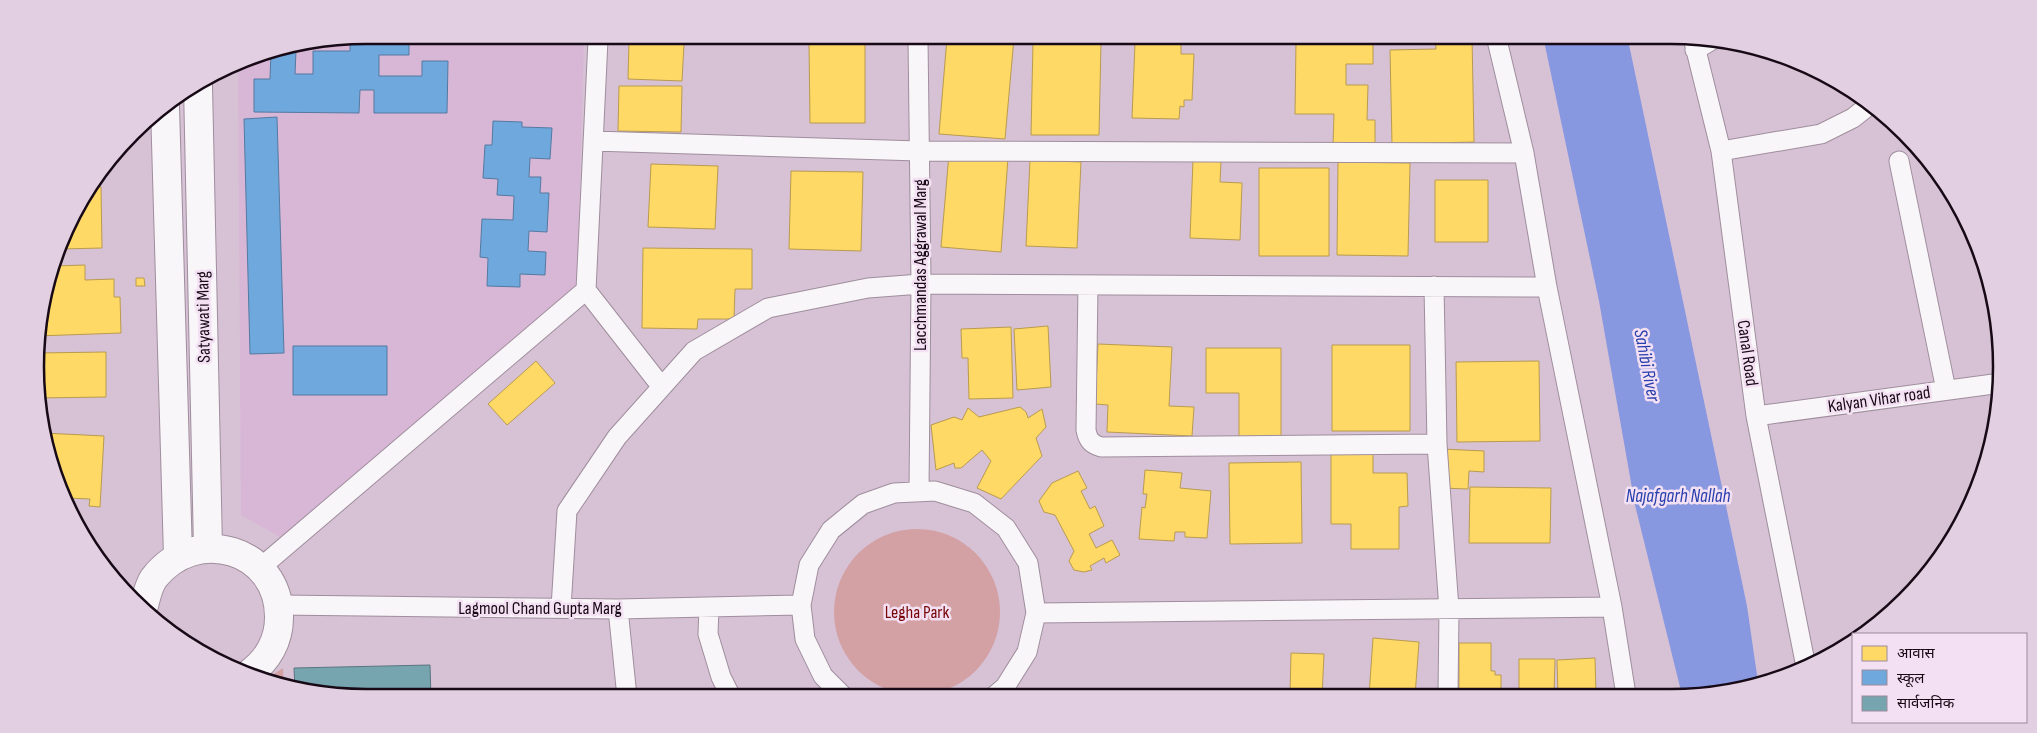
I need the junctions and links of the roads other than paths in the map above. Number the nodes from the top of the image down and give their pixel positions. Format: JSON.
{"nodes":[{"id":1,"x":598,"y":44,"type":"edge"},
{"id":2,"x":918,"y":44,"type":"edge"},
{"id":3,"x":1498,"y":44,"type":"edge"},
{"id":4,"x":1694,"y":44,"type":"edge"},
{"id":5,"x":198,"y":91,"type":"edge"},
{"id":6,"x":1865,"y":109,"type":"edge"},
{"id":7,"x":165,"y":114,"type":"edge"},
{"id":8,"x":593,"y":141,"type":"junction"},
{"id":9,"x":919,"y":151,"type":"junction"},
{"id":10,"x":1721,"y":151,"type":"junction"},
{"id":11,"x":1524,"y":153,"type":"junction"},
{"id":12,"x":1900,"y":161,"type":"dead end"},
{"id":13,"x":921,"y":284,"type":"junction"},
{"id":14,"x":1088,"y":285,"type":"junction"},
{"id":15,"x":1434,"y":286,"type":"junction"},
{"id":16,"x":1547,"y":287,"type":"junction"},
{"id":17,"x":586,"y":290,"type":"junction"},
{"id":18,"x":1993,"y":384,"type":"edge"},
{"id":19,"x":662,"y":386,"type":"junction"},
{"id":20,"x":1946,"y":390,"type":"junction"},
{"id":21,"x":1756,"y":416,"type":"junction"},
{"id":22,"x":1437,"y":444,"type":"junction"},
{"id":23,"x":918,"y":492,"type":"junction"},
{"id":24,"x":208,"y":548,"type":"junction"},
{"id":25,"x":178,"y":556,"type":"junction"},
{"id":26,"x":260,"y":568,"type":"junction"},
{"id":27,"x":145,"y":601,"type":"edge"},
{"id":28,"x":280,"y":605,"type":"junction"},
{"id":29,"x":801,"y":605,"type":"junction"},
{"id":30,"x":709,"y":607,"type":"junction"},
{"id":31,"x":1612,"y":607,"type":"junction"},
{"id":32,"x":561,"y":608,"type":"junction"},
{"id":33,"x":1449,"y":608,"type":"junction"},
{"id":34,"x":618,"y":609,"type":"junction"},
{"id":35,"x":1036,"y":612,"type":"junction"},
{"id":36,"x":1805,"y":660,"type":"edge"},
{"id":37,"x":255,"y":669,"type":"edge"},
{"id":38,"x":626,"y":689,"type":"edge"},
{"id":39,"x":727,"y":689,"type":"edge"},
{"id":40,"x":836,"y":689,"type":"edge"},
{"id":41,"x":1003,"y":689,"type":"edge"},
{"id":42,"x":1448,"y":689,"type":"edge"},
{"id":43,"x":1625,"y":689,"type":"edge"}],
"edges":[{"from":1,"to":8,"type":"street"},
{"from":2,"to":9,"type":"street","name":"Lacchmandas Aggrawal Marg"},
{"from":3,"to":11,"type":"street"},
{"from":4,"to":10,"type":"street","name":"Canal Road"},
{"from":5,"to":24,"type":"street","name":"Satyawati Marg"},
{"from":6,"to":10,"type":"street"},
{"from":7,"to":25,"type":"street","name":"Satyawati Marg"},
{"from":8,"to":9,"type":"street"},
{"from":8,"to":17,"type":"street"},
{"from":9,"to":11,"type":"street"},
{"from":9,"to":13,"type":"street","name":"Lacchmandas Aggrawal Marg"},
{"from":10,"to":21,"type":"street","name":"Canal Road"},
{"from":11,"to":16,"type":"street"},
{"from":12,"to":20,"type":"street"},
{"from":13,"to":14,"type":"street"},
{"from":13,"to":19,"type":"street"},
{"from":13,"to":23,"type":"street","name":"Lacchmandas Aggrawal Marg"},
{"from":14,"to":15,"type":"street"},
{"from":14,"to":22,"type":"street"},
{"from":15,"to":16,"type":"street"},
{"from":15,"to":22,"type":"street"},
{"from":16,"to":31,"type":"street"},
{"from":17,"to":19,"type":"street"},
{"from":17,"to":26,"type":"street"},
{"from":18,"to":20,"type":"street","name":"Kalyan Vihar road"},
{"from":19,"to":32,"type":"street"},
{"from":20,"to":21,"type":"street","name":"Kalyan Vihar road"},
{"from":21,"to":36,"type":"street","name":"Canal Road"},
{"from":22,"to":33,"type":"street"},
{"from":23,"to":29,"type":"street"},
{"from":23,"to":35,"type":"street"},
{"from":24,"to":25,"type":"street"},
{"from":24,"to":26,"type":"street"},
{"from":25,"to":27,"type":"street"},
{"from":26,"to":28,"type":"street"},
{"from":28,"to":32,"type":"street","name":"Lagmool Chand Gupta Marg"},
{"from":28,"to":37,"type":"street"},
{"from":29,"to":30,"type":"street","name":"Lagmool Chand Gupta Marg"},
{"from":29,"to":40,"type":"street"},
{"from":30,"to":34,"type":"street","name":"Lagmool Chand Gupta Marg"},
{"from":30,"to":39,"type":"street"},
{"from":31,"to":33,"type":"street"},
{"from":31,"to":43,"type":"street"},
{"from":32,"to":34,"type":"street","name":"Lagmool Chand Gupta Marg"},
{"from":33,"to":35,"type":"street"},
{"from":33,"to":42,"type":"street"},
{"from":34,"to":38,"type":"street"},
{"from":35,"to":41,"type":"street"}]}
